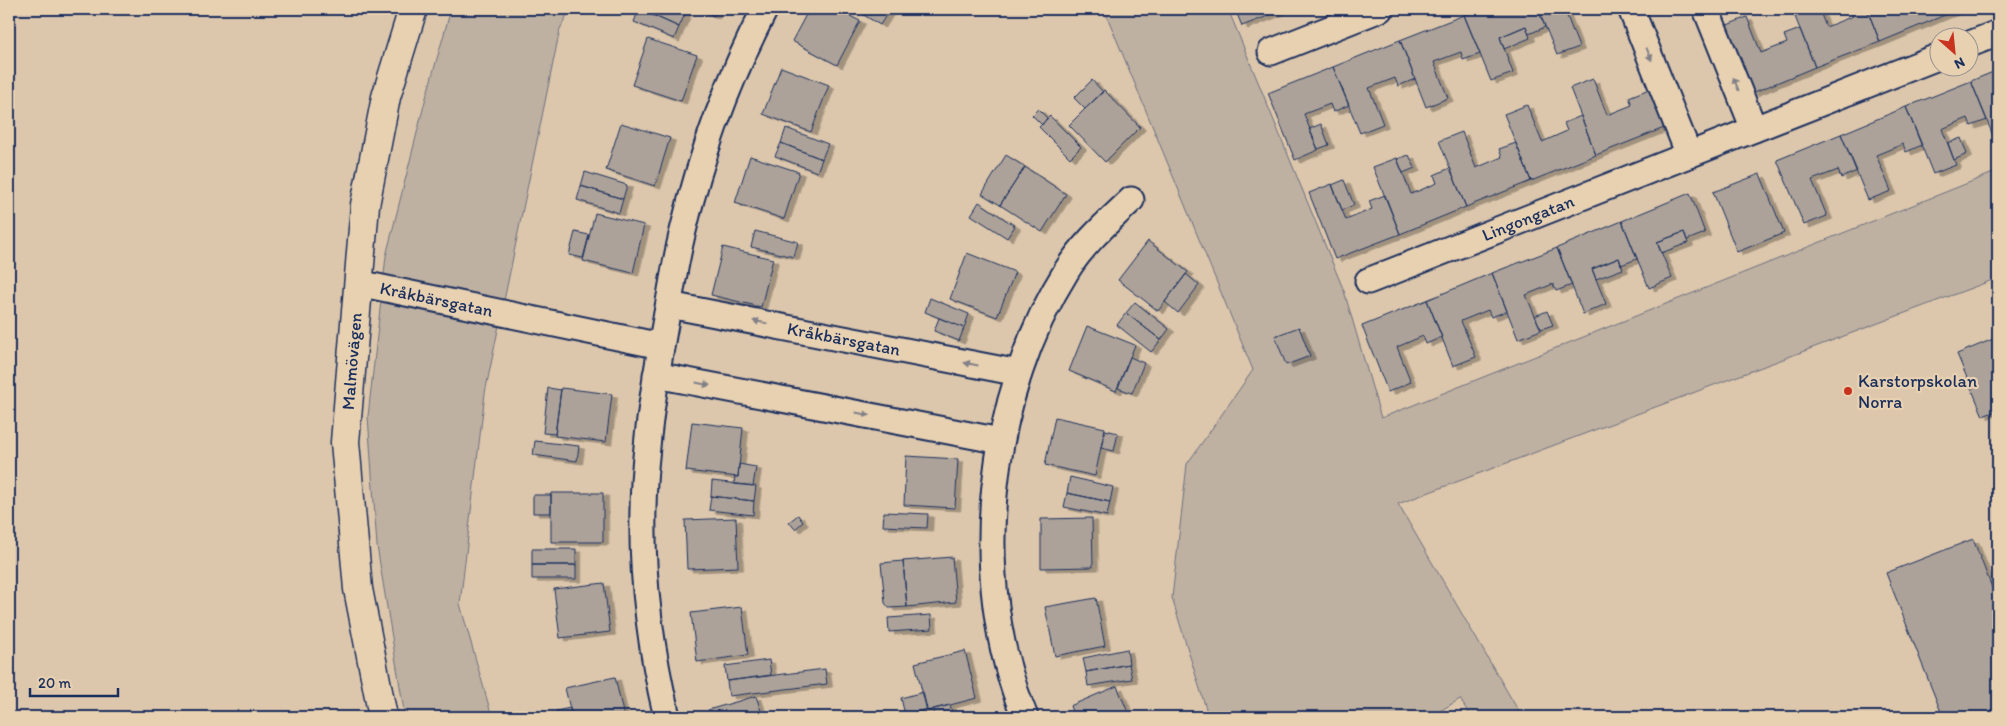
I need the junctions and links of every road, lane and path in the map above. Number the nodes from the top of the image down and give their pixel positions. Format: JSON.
{"nodes":[{"id":1,"x":413,"y":9,"type":"edge"},
{"id":2,"x":765,"y":9,"type":"edge"},
{"id":3,"x":1380,"y":9,"type":"edge"},
{"id":4,"x":1630,"y":9,"type":"edge"},
{"id":5,"x":1706,"y":9,"type":"edge"},
{"id":6,"x":1998,"y":33,"type":"edge"},
{"id":7,"x":1980,"y":40,"type":"edge"},
{"id":8,"x":1271,"y":52,"type":"dead end"},
{"id":9,"x":1930,"y":60,"type":"edge"},
{"id":10,"x":1754,"y":129,"type":"junction"},
{"id":11,"x":1689,"y":155,"type":"junction"},
{"id":12,"x":1131,"y":200,"type":"dead end"},
{"id":13,"x":1368,"y":282,"type":"dead end"},
{"id":14,"x":358,"y":283,"type":"junction"},
{"id":15,"x":669,"y":305,"type":"junction"},
{"id":16,"x":661,"y":346,"type":"junction"},
{"id":17,"x":1019,"y":373,"type":"junction"},
{"id":18,"x":656,"y":375,"type":"junction"},
{"id":19,"x":1001,"y":441,"type":"junction"},
{"id":20,"x":382,"y":717,"type":"edge"},
{"id":21,"x":668,"y":717,"type":"edge"},
{"id":22,"x":1025,"y":717,"type":"edge"}],
"edges":[{"from":1,"to":14,"type":"main road","name":"Malmövägen"},
{"from":2,"to":15,"type":"street"},
{"from":3,"to":8,"type":"street"},
{"from":4,"to":11,"type":"street","one_way":true},
{"from":10,"to":5,"type":"street","one_way":true},
{"from":6,"to":7,"type":"street"},
{"from":9,"to":10,"type":"street","name":"Lingongatan"},
{"from":10,"to":11,"type":"street","name":"Lingongatan"},
{"from":11,"to":13,"type":"street","name":"Lingongatan"},
{"from":12,"to":17,"type":"street"},
{"from":14,"to":16,"type":"street","name":"Kråkbärsgatan"},
{"from":14,"to":20,"type":"main road","name":"Malmövägen"},
{"from":15,"to":16,"type":"street"},
{"from":17,"to":15,"type":"street","name":"Kråkbärsgatan","one_way":true},
{"from":16,"to":18,"type":"street"},
{"from":17,"to":19,"type":"street"},
{"from":18,"to":19,"type":"street","one_way":true},
{"from":18,"to":21,"type":"street"},
{"from":19,"to":22,"type":"street"}]}
